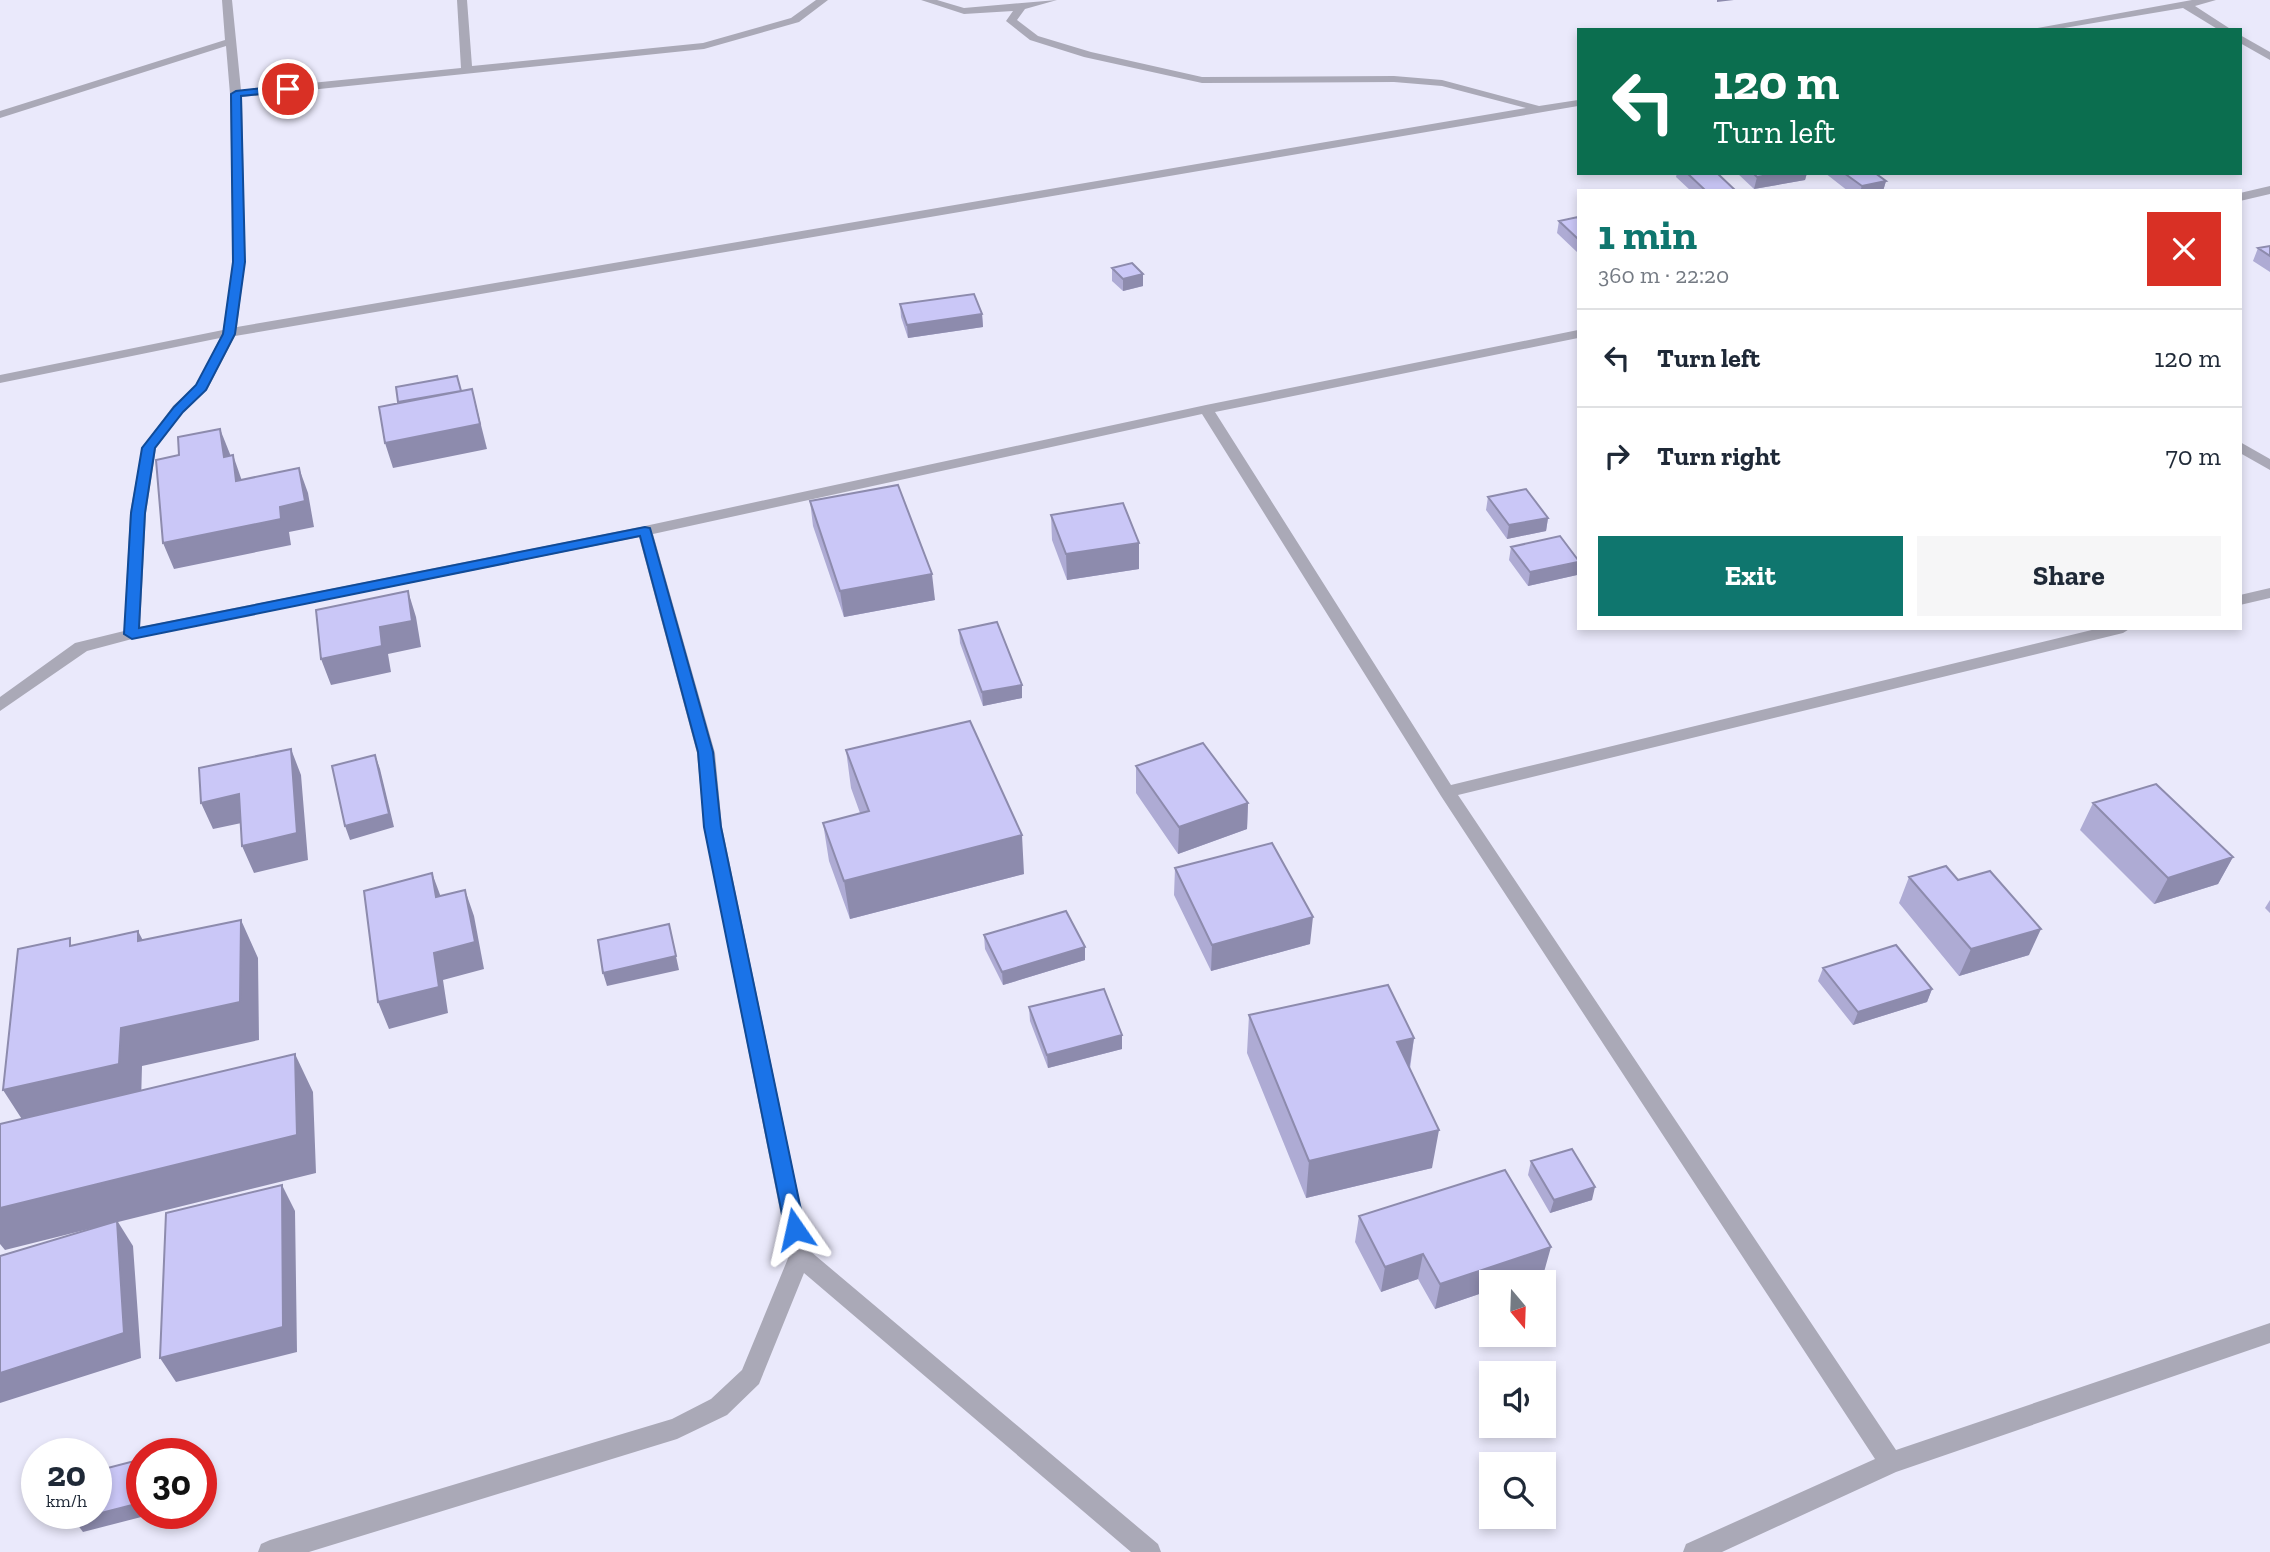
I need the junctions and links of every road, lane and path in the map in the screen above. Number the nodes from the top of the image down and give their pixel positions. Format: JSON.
{"nodes":[{"id":1,"x":227,"y":0,"type":"edge"},
{"id":2,"x":462,"y":0,"type":"edge"},
{"id":3,"x":823,"y":0,"type":"edge"},
{"id":4,"x":926,"y":0,"type":"edge"},
{"id":5,"x":1052,"y":0,"type":"edge"},
{"id":6,"x":2211,"y":0,"type":"edge"},
{"id":7,"x":2186,"y":5,"type":"junction"},
{"id":8,"x":1021,"y":7,"type":"junction"},
{"id":9,"x":2043,"y":28,"type":"edge"},
{"id":10,"x":2224,"y":28,"type":"edge"},
{"id":11,"x":2242,"y":39,"type":"edge"},
{"id":12,"x":232,"y":41,"type":"junction"},
{"id":13,"x":2270,"y":57,"type":"edge"},
{"id":14,"x":467,"y":70,"type":"junction"},
{"id":15,"x":236,"y":94,"type":"junction"},
{"id":16,"x":1577,"y":103,"type":"edge"},
{"id":17,"x":1541,"y":109,"type":"junction"},
{"id":18,"x":0,"y":115,"type":"edge"},
{"id":19,"x":2270,"y":190,"type":"edge"},
{"id":20,"x":2242,"y":197,"type":"edge"},
{"id":21,"x":229,"y":334,"type":"junction"},
{"id":22,"x":1577,"y":334,"type":"edge"},
{"id":23,"x":0,"y":379,"type":"edge"},
{"id":24,"x":1206,"y":409,"type":"junction"},
{"id":25,"x":2242,"y":447,"type":"edge"},
{"id":26,"x":2270,"y":466,"type":"edge"},
{"id":27,"x":645,"y":531,"type":"junction"},
{"id":28,"x":2270,"y":593,"type":"edge"},
{"id":29,"x":2242,"y":600,"type":"edge"},
{"id":30,"x":2115,"y":630,"type":"edge"},
{"id":31,"x":132,"y":634,"type":"junction"},
{"id":32,"x":0,"y":705,"type":"edge"},
{"id":33,"x":1447,"y":792,"type":"junction"},
{"id":34,"x":800,"y":1256,"type":"junction"},
{"id":35,"x":2270,"y":1333,"type":"edge"},
{"id":36,"x":1891,"y":1463,"type":"junction"},
{"id":37,"x":270,"y":1552,"type":"edge"},
{"id":38,"x":1149,"y":1552,"type":"edge"},
{"id":39,"x":1695,"y":1552,"type":"edge"}],
"edges":[{"from":1,"to":12,"type":"street"},
{"from":2,"to":14,"type":"street"},
{"from":3,"to":14,"type":"street"},
{"from":4,"to":8,"type":"street"},
{"from":5,"to":8,"type":"street"},
{"from":6,"to":7,"type":"street"},
{"from":7,"to":9,"type":"street"},
{"from":7,"to":10,"type":"street"},
{"from":8,"to":17,"type":"street"},
{"from":11,"to":13,"type":"street"},
{"from":12,"to":15,"type":"street"},
{"from":12,"to":18,"type":"street"},
{"from":14,"to":15,"type":"street"},
{"from":15,"to":21,"type":"street"},
{"from":16,"to":17,"type":"street"},
{"from":17,"to":21,"type":"street"},
{"from":19,"to":20,"type":"street"},
{"from":21,"to":23,"type":"street"},
{"from":21,"to":31,"type":"street"},
{"from":22,"to":24,"type":"street"},
{"from":24,"to":27,"type":"street"},
{"from":24,"to":33,"type":"street"},
{"from":25,"to":26,"type":"street"},
{"from":27,"to":31,"type":"street"},
{"from":27,"to":34,"type":"street"},
{"from":28,"to":29,"type":"street"},
{"from":30,"to":33,"type":"street"},
{"from":31,"to":32,"type":"street"},
{"from":33,"to":36,"type":"street"},
{"from":34,"to":37,"type":"street"},
{"from":34,"to":38,"type":"street"},
{"from":35,"to":36,"type":"street"},
{"from":36,"to":39,"type":"street"}]}
